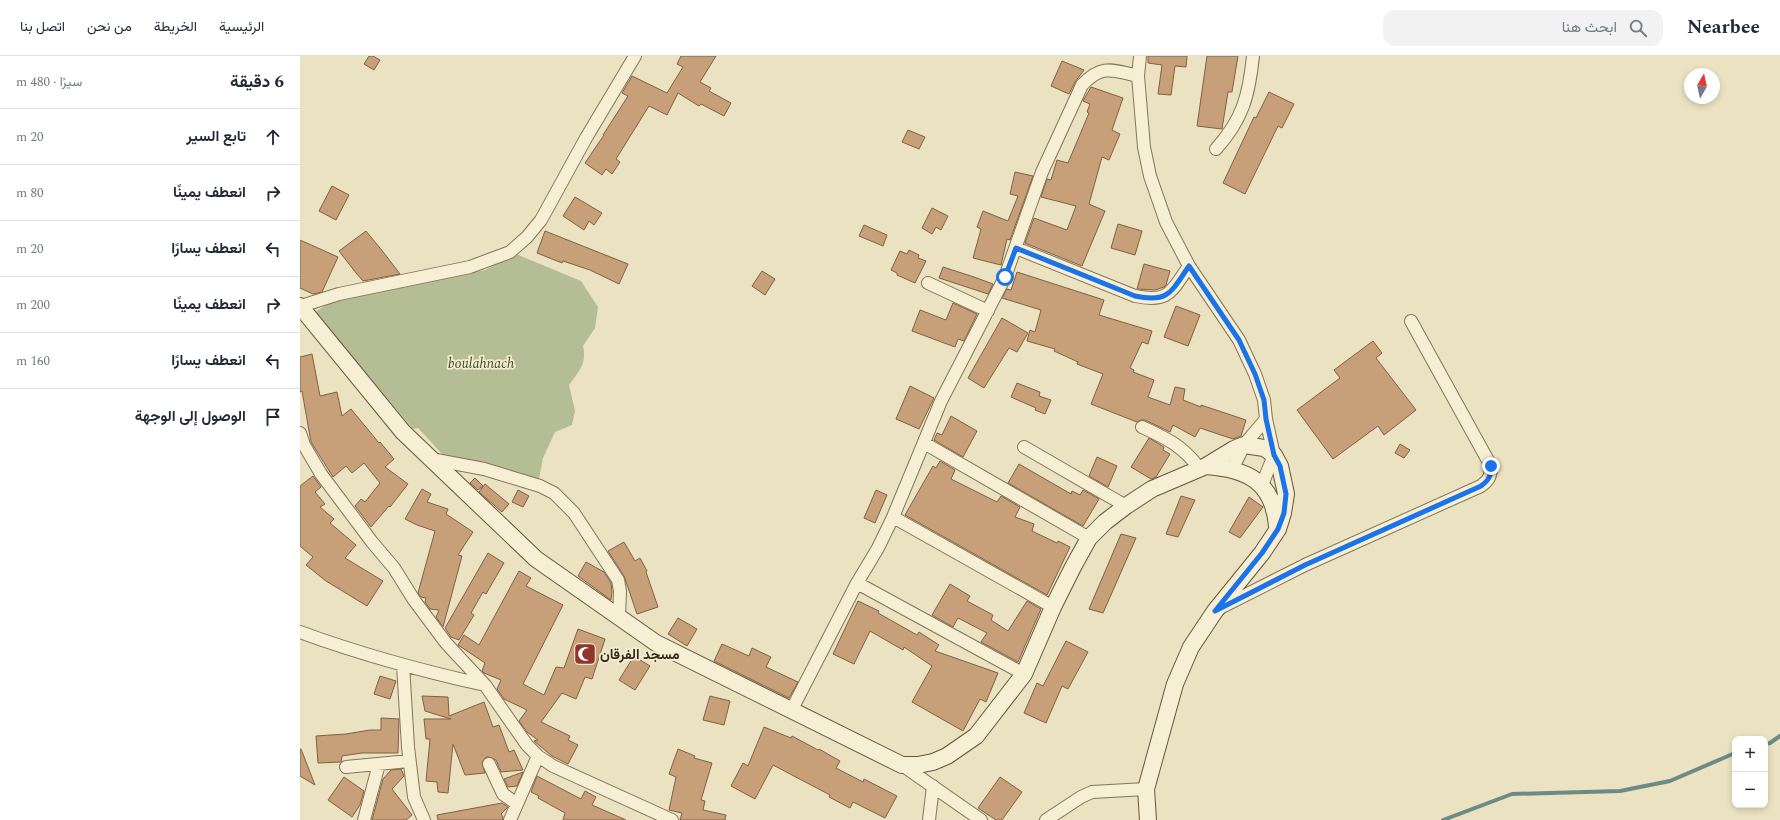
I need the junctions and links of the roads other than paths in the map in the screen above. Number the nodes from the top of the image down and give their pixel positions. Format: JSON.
{"nodes":[{"id":1,"x":635,"y":56,"type":"edge"},
{"id":2,"x":1140,"y":56,"type":"edge"},
{"id":3,"x":1253,"y":56,"type":"edge"},
{"id":4,"x":1138,"y":76,"type":"junction"},
{"id":5,"x":1216,"y":149,"type":"dead end"},
{"id":6,"x":1016,"y":248,"type":"junction"},
{"id":7,"x":1189,"y":266,"type":"junction"},
{"id":8,"x":928,"y":283,"type":"dead end"},
{"id":9,"x":300,"y":306,"type":"edge"},
{"id":10,"x":988,"y":311,"type":"junction"},
{"id":11,"x":1411,"y":321,"type":"dead end"},
{"id":12,"x":1266,"y":419,"type":"junction"},
{"id":13,"x":1142,"y":427,"type":"dead end"},
{"id":14,"x":300,"y":433,"type":"edge"},
{"id":15,"x":924,"y":443,"type":"junction"},
{"id":16,"x":1244,"y":445,"type":"junction"},
{"id":17,"x":1024,"y":447,"type":"dead end"},
{"id":18,"x":1274,"y":455,"type":"junction"},
{"id":19,"x":431,"y":459,"type":"junction"},
{"id":20,"x":1203,"y":467,"type":"junction"},
{"id":21,"x":1233,"y":468,"type":"junction"},
{"id":22,"x":1262,"y":485,"type":"junction"},
{"id":23,"x":1126,"y":506,"type":"junction"},
{"id":24,"x":893,"y":517,"type":"junction"},
{"id":25,"x":1278,"y":529,"type":"junction"},
{"id":26,"x":1089,"y":538,"type":"junction"},
{"id":27,"x":857,"y":583,"type":"junction"},
{"id":28,"x":1053,"y":607,"type":"junction"},
{"id":29,"x":1215,"y":611,"type":"junction"},
{"id":30,"x":619,"y":617,"type":"junction"},
{"id":31,"x":300,"y":632,"type":"edge"},
{"id":32,"x":403,"y":665,"type":"junction"},
{"id":33,"x":1024,"y":674,"type":"junction"},
{"id":34,"x":485,"y":685,"type":"junction"},
{"id":35,"x":791,"y":711,"type":"junction"},
{"id":36,"x":538,"y":756,"type":"junction"},
{"id":37,"x":409,"y":761,"type":"junction"},
{"id":38,"x":380,"y":764,"type":"junction"},
{"id":39,"x":489,"y":764,"type":"dead end"},
{"id":40,"x":902,"y":765,"type":"junction"},
{"id":41,"x":346,"y":767,"type":"dead end"},
{"id":42,"x":932,"y":786,"type":"junction"},
{"id":43,"x":1146,"y":789,"type":"junction"},
{"id":44,"x":517,"y":804,"type":"junction"},
{"id":45,"x":364,"y":820,"type":"edge"},
{"id":46,"x":424,"y":820,"type":"edge"},
{"id":47,"x":510,"y":820,"type":"edge"},
{"id":48,"x":672,"y":820,"type":"edge"},
{"id":49,"x":929,"y":820,"type":"edge"},
{"id":50,"x":981,"y":820,"type":"edge"},
{"id":51,"x":1046,"y":820,"type":"edge"},
{"id":52,"x":1148,"y":820,"type":"edge"}],
"edges":[{"from":1,"to":9,"type":"street"},
{"from":2,"to":4,"type":"street"},
{"from":3,"to":5,"type":"street"},
{"from":4,"to":6,"type":"street"},
{"from":4,"to":7,"type":"street"},
{"from":6,"to":7,"type":"street"},
{"from":6,"to":10,"type":"street"},
{"from":7,"to":12,"type":"street"},
{"from":8,"to":10,"type":"street"},
{"from":9,"to":19,"type":"main road"},
{"from":10,"to":15,"type":"street"},
{"from":11,"to":29,"type":"street"},
{"from":12,"to":16,"type":"street"},
{"from":12,"to":18,"type":"street"},
{"from":13,"to":20,"type":"street"},
{"from":14,"to":34,"type":"street"},
{"from":15,"to":24,"type":"street"},
{"from":15,"to":26,"type":"street"},
{"from":16,"to":18,"type":"main road"},
{"from":16,"to":20,"type":"main road"},
{"from":16,"to":21,"type":"street"},
{"from":17,"to":23,"type":"street"},
{"from":18,"to":22,"type":"street"},
{"from":18,"to":25,"type":"main road"},
{"from":19,"to":30,"type":"main road"},
{"from":19,"to":30,"type":"street"},
{"from":20,"to":21,"type":"main road"},
{"from":20,"to":23,"type":"main road"},
{"from":21,"to":22,"type":"main road"},
{"from":22,"to":25,"type":"main road"},
{"from":23,"to":26,"type":"main road"},
{"from":24,"to":27,"type":"street"},
{"from":24,"to":28,"type":"street"},
{"from":25,"to":29,"type":"main road"},
{"from":26,"to":28,"type":"main road"},
{"from":27,"to":33,"type":"street"},
{"from":27,"to":35,"type":"street"},
{"from":28,"to":33,"type":"main road"},
{"from":29,"to":43,"type":"main road"},
{"from":30,"to":35,"type":"main road"},
{"from":31,"to":32,"type":"street"},
{"from":32,"to":34,"type":"street"},
{"from":32,"to":37,"type":"street"},
{"from":33,"to":40,"type":"main road"},
{"from":34,"to":36,"type":"street"},
{"from":35,"to":40,"type":"main road"},
{"from":36,"to":44,"type":"street"},
{"from":36,"to":48,"type":"street"},
{"from":37,"to":38,"type":"street"},
{"from":37,"to":46,"type":"street"},
{"from":38,"to":41,"type":"street"},
{"from":38,"to":45,"type":"street"},
{"from":39,"to":44,"type":"street"},
{"from":40,"to":42,"type":"street"},
{"from":42,"to":49,"type":"street"},
{"from":42,"to":50,"type":"street"},
{"from":43,"to":51,"type":"street"},
{"from":43,"to":52,"type":"main road"},
{"from":44,"to":47,"type":"street"}]}
